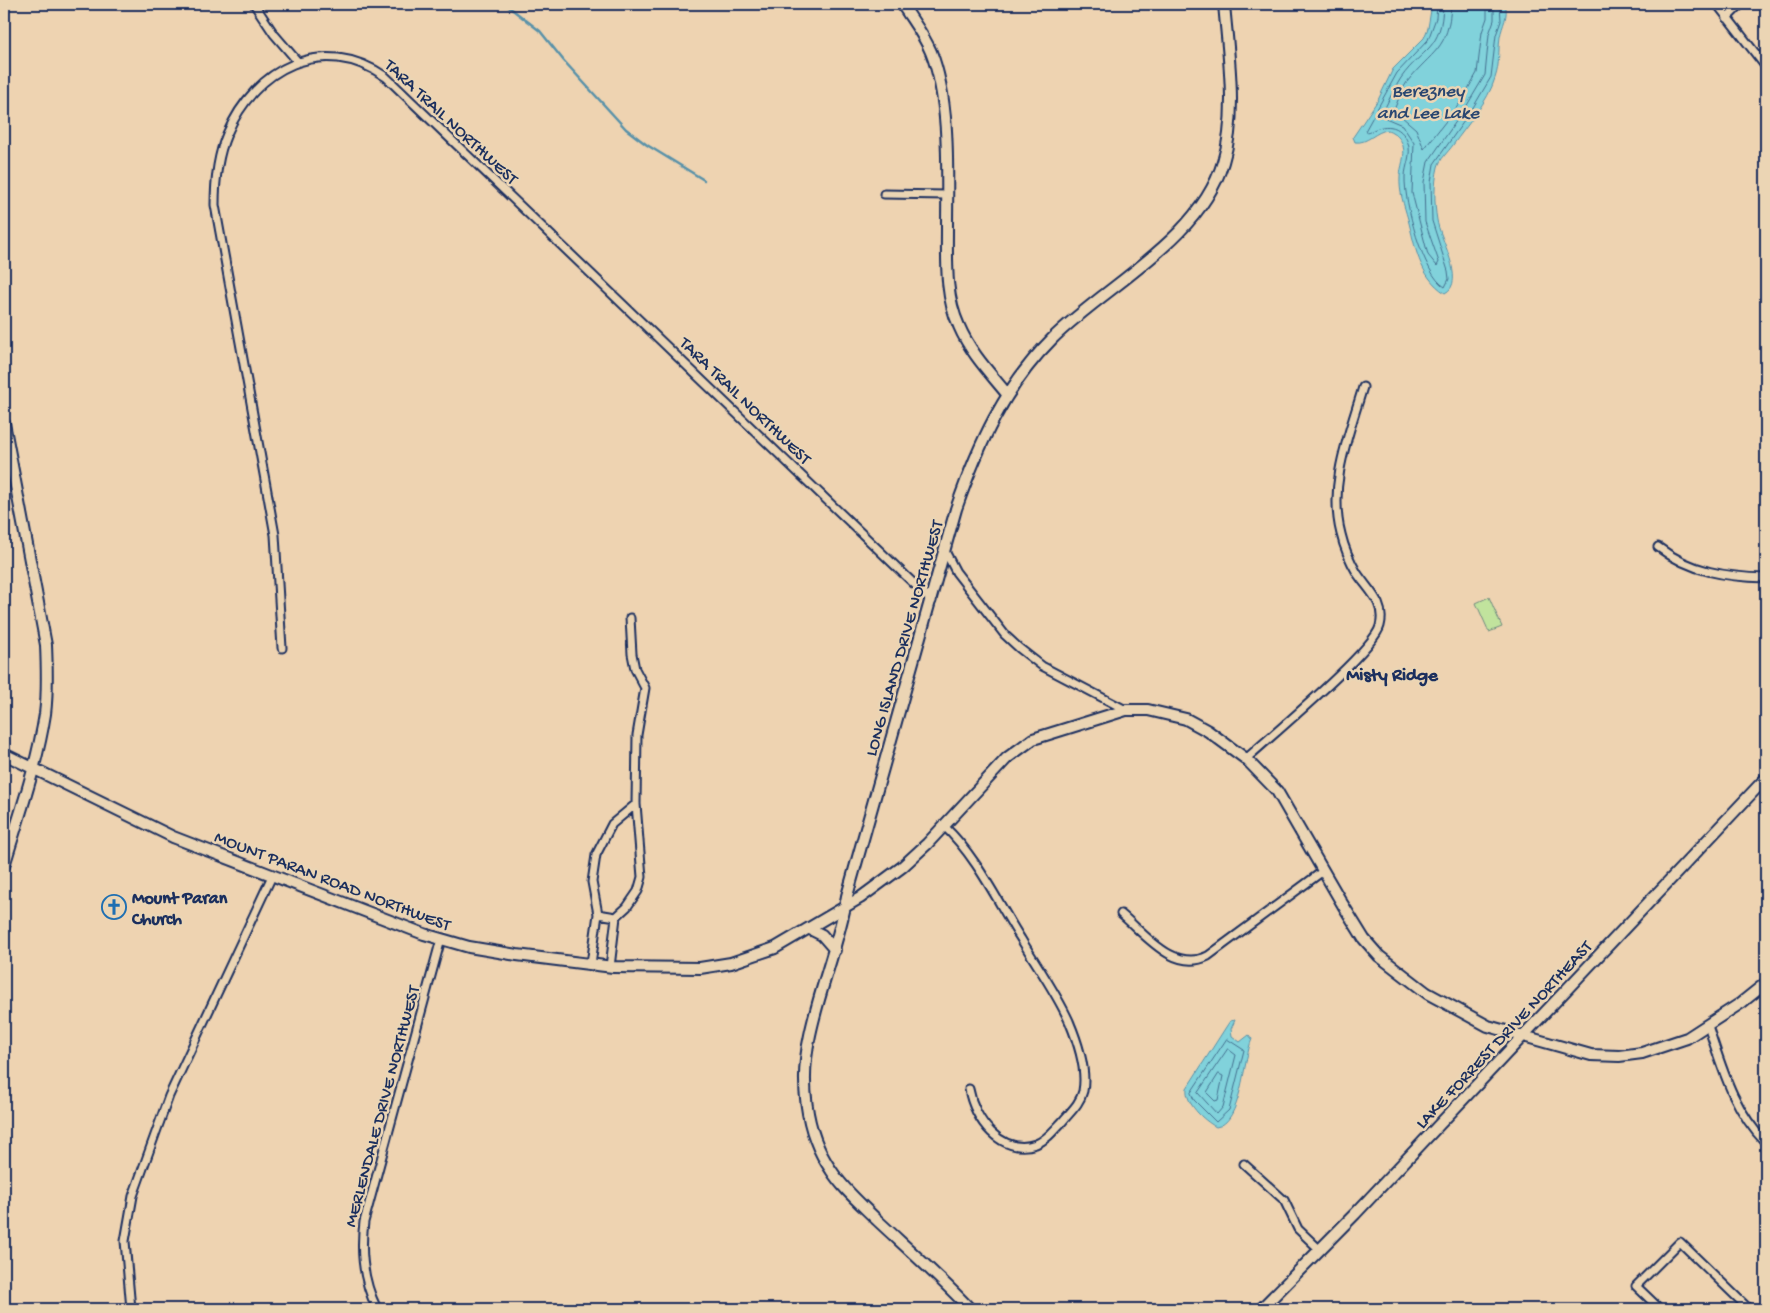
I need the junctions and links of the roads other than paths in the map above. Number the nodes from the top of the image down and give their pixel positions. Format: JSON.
{"nodes":[{"id":1,"x":254,"y":4,"type":"edge"},
{"id":2,"x":902,"y":4,"type":"edge"},
{"id":3,"x":1224,"y":4,"type":"edge"},
{"id":4,"x":1717,"y":4,"type":"edge"},
{"id":5,"x":1741,"y":4,"type":"edge"},
{"id":6,"x":1727,"y":18,"type":"junction"},
{"id":7,"x":298,"y":62,"type":"junction"},
{"id":8,"x":1766,"y":67,"type":"edge"},
{"id":9,"x":884,"y":194,"type":"dead end"},
{"id":10,"x":947,"y":195,"type":"junction"},
{"id":11,"x":1363,"y":387,"type":"dead end"},
{"id":12,"x":1007,"y":394,"type":"junction"},
{"id":13,"x":4,"y":423,"type":"edge"},
{"id":14,"x":1658,"y":547,"type":"dead end"},
{"id":15,"x":946,"y":552,"type":"junction"},
{"id":16,"x":1766,"y":578,"type":"edge"},
{"id":17,"x":932,"y":601,"type":"junction"},
{"id":18,"x":630,"y":618,"type":"dead end"},
{"id":19,"x":282,"y":648,"type":"dead end"},
{"id":20,"x":1126,"y":710,"type":"junction"},
{"id":21,"x":4,"y":754,"type":"edge"},
{"id":22,"x":1246,"y":759,"type":"junction"},
{"id":23,"x":33,"y":769,"type":"junction"},
{"id":24,"x":1766,"y":778,"type":"edge"},
{"id":25,"x":636,"y":804,"type":"junction"},
{"id":26,"x":944,"y":826,"type":"junction"},
{"id":27,"x":4,"y":866,"type":"edge"},
{"id":28,"x":1323,"y":871,"type":"junction"},
{"id":29,"x":272,"y":876,"type":"junction"},
{"id":30,"x":845,"y":908,"type":"junction"},
{"id":31,"x":598,"y":914,"type":"junction"},
{"id":32,"x":1121,"y":914,"type":"dead end"},
{"id":33,"x":616,"y":917,"type":"junction"},
{"id":34,"x":810,"y":929,"type":"junction"},
{"id":35,"x":441,"y":939,"type":"junction"},
{"id":36,"x":835,"y":950,"type":"junction"},
{"id":37,"x":590,"y":964,"type":"junction"},
{"id":38,"x":610,"y":966,"type":"junction"},
{"id":39,"x":1766,"y":983,"type":"edge"},
{"id":40,"x":1708,"y":1026,"type":"junction"},
{"id":41,"x":1523,"y":1037,"type":"junction"},
{"id":42,"x":969,"y":1089,"type":"dead end"},
{"id":43,"x":1766,"y":1143,"type":"edge"},
{"id":44,"x":1244,"y":1164,"type":"dead end"},
{"id":45,"x":1320,"y":1249,"type":"junction"},
{"id":46,"x":131,"y":1309,"type":"edge"},
{"id":47,"x":377,"y":1309,"type":"edge"},
{"id":48,"x":624,"y":1309,"type":"edge"},
{"id":49,"x":629,"y":1309,"type":"edge"},
{"id":50,"x":970,"y":1309,"type":"edge"},
{"id":51,"x":1261,"y":1309,"type":"edge"},
{"id":52,"x":1660,"y":1309,"type":"edge"},
{"id":53,"x":1749,"y":1309,"type":"edge"}],
"edges":[{"from":1,"to":7,"type":"street"},
{"from":2,"to":10,"type":"street"},
{"from":3,"to":12,"type":"street","name":"LONG ISLAND DRIVE NORTHWEST"},
{"from":4,"to":6,"type":"street"},
{"from":5,"to":6,"type":"street"},
{"from":6,"to":8,"type":"street"},
{"from":7,"to":17,"type":"street","name":"TARA TRAIL NORTHWEST"},
{"from":7,"to":19,"type":"street","name":"TARA TRAIL NORTHWEST"},
{"from":9,"to":10,"type":"street"},
{"from":10,"to":12,"type":"street"},
{"from":11,"to":22,"type":"street"},
{"from":12,"to":15,"type":"street","name":"LONG ISLAND DRIVE NORTHWEST"},
{"from":13,"to":23,"type":"street"},
{"from":14,"to":16,"type":"street"},
{"from":15,"to":17,"type":"street","name":"LONG ISLAND DRIVE NORTHWEST"},
{"from":15,"to":20,"type":"street"},
{"from":17,"to":30,"type":"street","name":"LONG ISLAND DRIVE NORTHWEST"},
{"from":18,"to":25,"type":"street"},
{"from":20,"to":22,"type":"street","name":"MOUNT PARAN ROAD NORTHWEST"},
{"from":20,"to":26,"type":"street","name":"MOUNT PARAN ROAD NORTHWEST"},
{"from":21,"to":23,"type":"street","name":"MOUNT PARAN ROAD NORTHWEST"},
{"from":22,"to":28,"type":"street","name":"MOUNT PARAN ROAD NORTHWEST"},
{"from":23,"to":27,"type":"street"},
{"from":23,"to":29,"type":"street","name":"MOUNT PARAN ROAD NORTHWEST"},
{"from":24,"to":41,"type":"street","name":"LAKE FORREST DRIVE NORTHEAST"},
{"from":25,"to":31,"type":"street"},
{"from":25,"to":33,"type":"street"},
{"from":26,"to":30,"type":"street","name":"MOUNT PARAN ROAD NORTHWEST"},
{"from":26,"to":42,"type":"street"},
{"from":28,"to":32,"type":"street"},
{"from":28,"to":41,"type":"street","name":"MOUNT PARAN ROAD NORTHWEST"},
{"from":29,"to":35,"type":"street","name":"MOUNT PARAN ROAD NORTHWEST"},
{"from":29,"to":46,"type":"street"},
{"from":30,"to":34,"type":"street","name":"MOUNT PARAN ROAD NORTHWEST"},
{"from":30,"to":36,"type":"street","name":"LONG ISLAND DRIVE NORTHWEST"},
{"from":31,"to":33,"type":"street"},
{"from":31,"to":37,"type":"street"},
{"from":33,"to":38,"type":"street"},
{"from":34,"to":36,"type":"street"},
{"from":34,"to":38,"type":"street","name":"MOUNT PARAN ROAD NORTHWEST"},
{"from":35,"to":37,"type":"street","name":"MOUNT PARAN ROAD NORTHWEST"},
{"from":35,"to":47,"type":"street","name":"MERLENDALE DRIVE NORTHWEST"},
{"from":36,"to":50,"type":"street","name":"LONG ISLAND DRIVE NORTHWEST"},
{"from":37,"to":38,"type":"street","name":"MOUNT PARAN ROAD NORTHWEST"},
{"from":39,"to":40,"type":"street","name":"MOUNT PARAN ROAD NORTHWEST"},
{"from":40,"to":41,"type":"street","name":"MOUNT PARAN ROAD NORTHWEST"},
{"from":40,"to":43,"type":"street"},
{"from":41,"to":45,"type":"street","name":"LAKE FORREST DRIVE NORTHEAST"},
{"from":44,"to":45,"type":"street"},
{"from":45,"to":51,"type":"street","name":"LAKE FORREST DRIVE NORTHEAST"},
{"from":48,"to":49,"type":"street"},
{"from":52,"to":53,"type":"street"}]}
